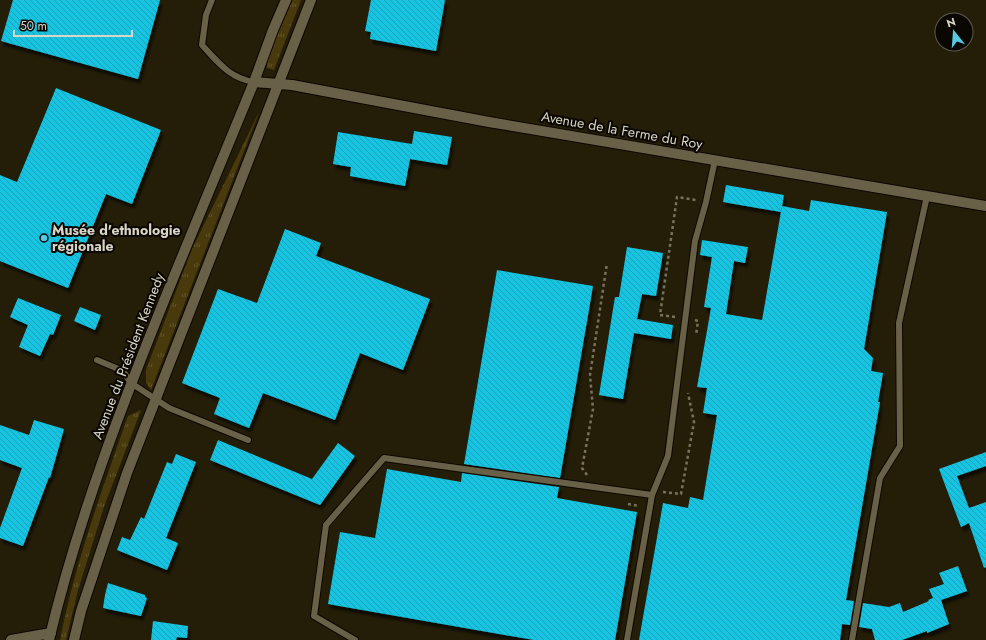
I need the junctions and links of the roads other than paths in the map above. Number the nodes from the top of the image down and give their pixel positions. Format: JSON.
{"nodes":[{"id":1,"x":212,"y":0,"type":"edge"},
{"id":2,"x":286,"y":0,"type":"edge"},
{"id":3,"x":311,"y":0,"type":"edge"},
{"id":4,"x":254,"y":82,"type":"junction"},
{"id":5,"x":279,"y":84,"type":"junction"},
{"id":6,"x":715,"y":160,"type":"junction"},
{"id":7,"x":927,"y":196,"type":"junction"},
{"id":8,"x":986,"y":206,"type":"edge"},
{"id":9,"x":97,"y":360,"type":"dead end"},
{"id":10,"x":131,"y":383,"type":"junction"},
{"id":11,"x":156,"y":400,"type":"junction"},
{"id":12,"x":248,"y":440,"type":"dead end"},
{"id":13,"x":653,"y":493,"type":"junction"},
{"id":14,"x":50,"y":636,"type":"edge"},
{"id":15,"x":11,"y":640,"type":"edge"},
{"id":16,"x":74,"y":640,"type":"edge"},
{"id":17,"x":355,"y":640,"type":"edge"},
{"id":18,"x":627,"y":640,"type":"edge"},
{"id":19,"x":852,"y":640,"type":"edge"}],
"edges":[{"from":1,"to":4,"type":"lane"},
{"from":2,"to":4,"type":"main road","name":"Avenue du Président Kennedy"},
{"from":3,"to":5,"type":"main road"},
{"from":4,"to":5,"type":"main road","name":"Avenue de la Ferme du Roy"},
{"from":4,"to":10,"type":"main road","name":"Avenue du Président Kennedy"},
{"from":5,"to":6,"type":"main road","name":"Avenue de la Ferme du Roy"},
{"from":5,"to":11,"type":"main road"},
{"from":6,"to":7,"type":"main road","name":"Avenue de la Ferme du Roy"},
{"from":6,"to":13,"type":"lane"},
{"from":7,"to":8,"type":"main road","name":"Avenue de la Ferme du Roy"},
{"from":7,"to":19,"type":"lane"},
{"from":9,"to":10,"type":"lane"},
{"from":10,"to":11,"type":"lane"},
{"from":10,"to":14,"type":"main road","name":"Avenue du Président Kennedy"},
{"from":11,"to":12,"type":"lane"},
{"from":11,"to":16,"type":"main road"},
{"from":13,"to":17,"type":"lane"},
{"from":13,"to":18,"type":"lane"},
{"from":14,"to":15,"type":"main road"}]}
